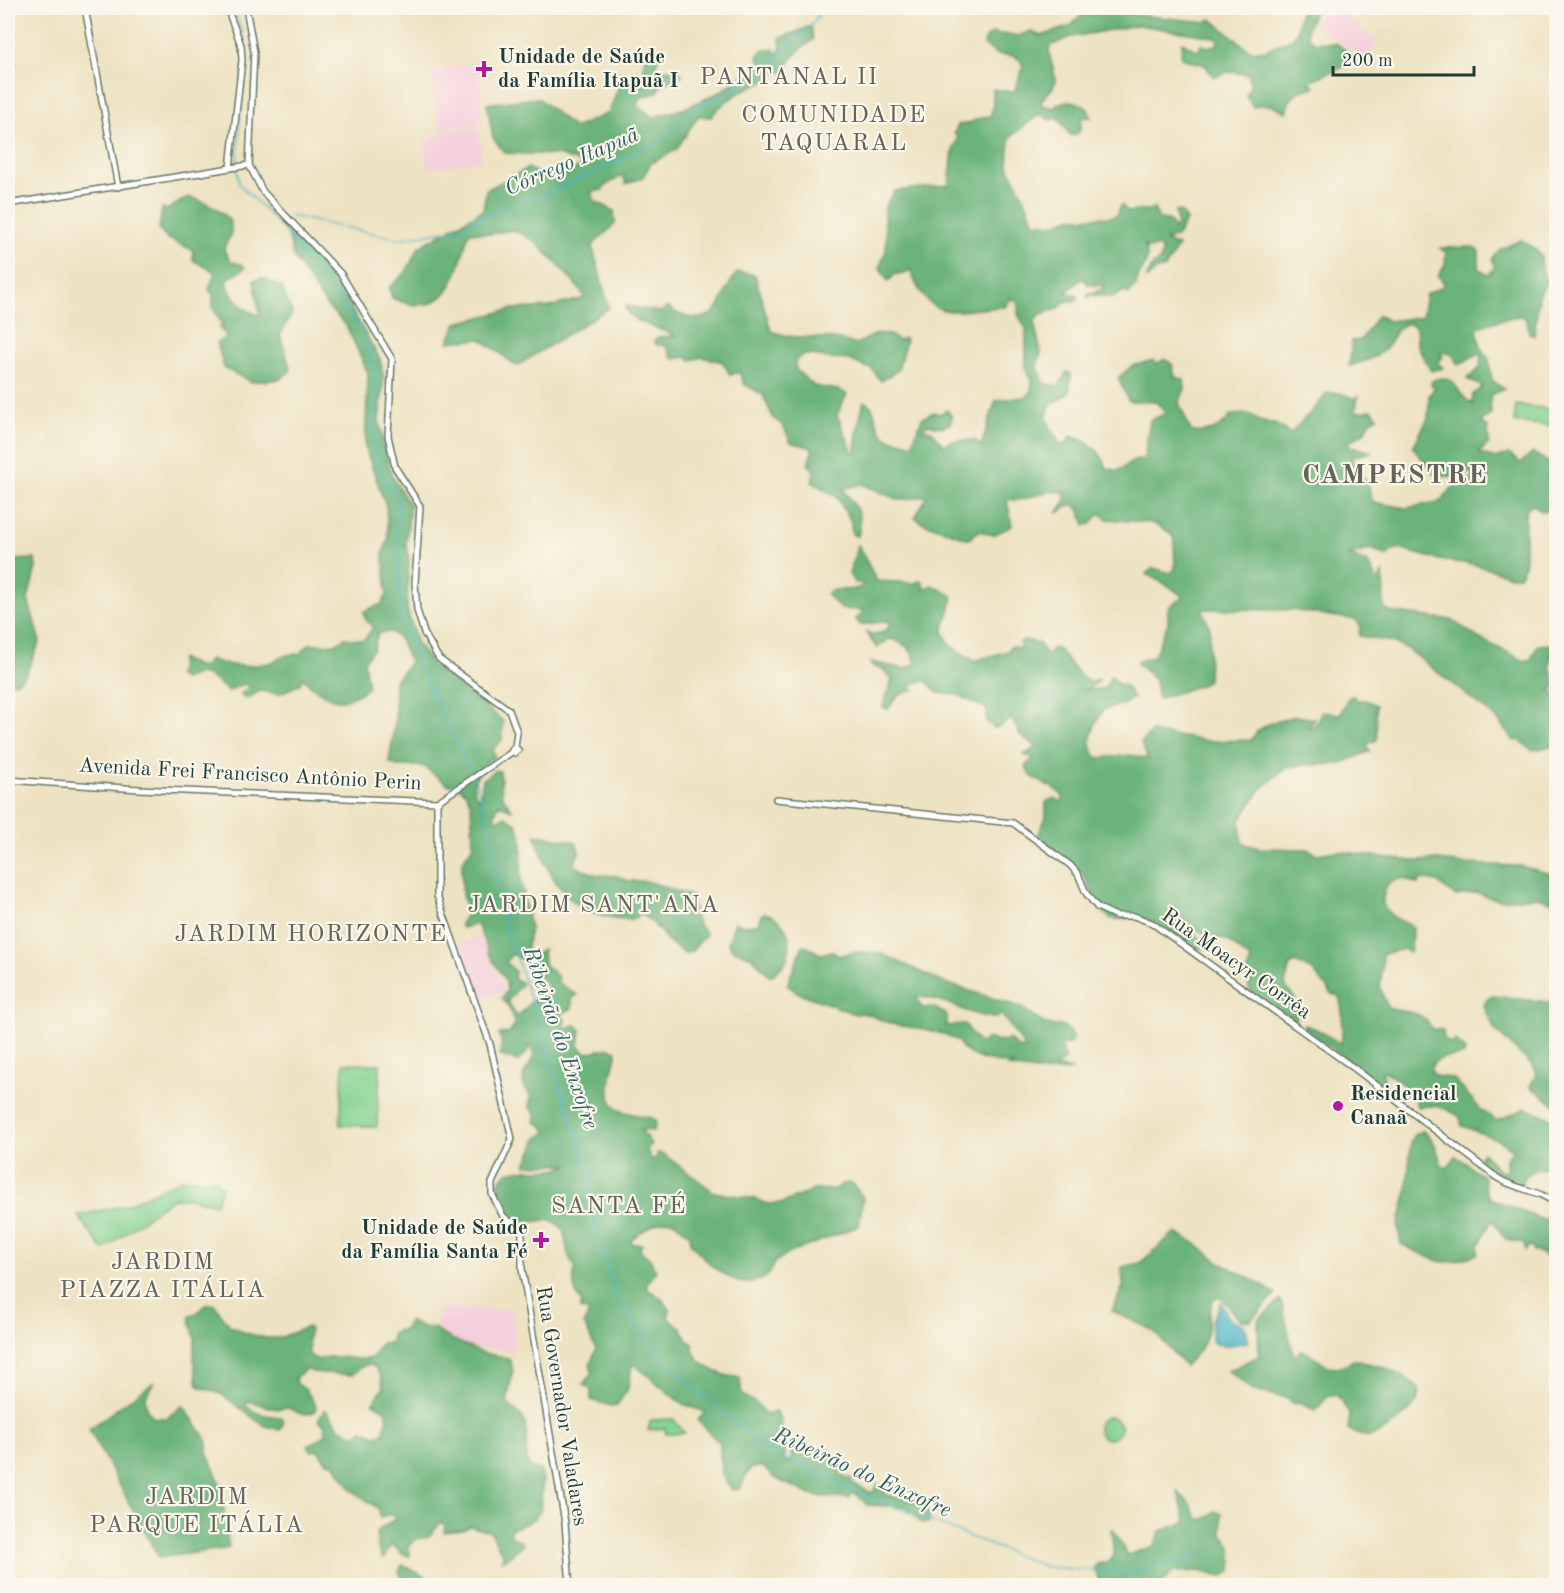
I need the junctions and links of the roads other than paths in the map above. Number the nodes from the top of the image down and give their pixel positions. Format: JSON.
{"nodes":[{"id":1,"x":85,"y":8,"type":"edge"},
{"id":2,"x":227,"y":8,"type":"edge"},
{"id":3,"x":246,"y":8,"type":"edge"},
{"id":4,"x":249,"y":165,"type":"junction"},
{"id":5,"x":232,"y":168,"type":"junction"},
{"id":6,"x":118,"y":187,"type":"junction"},
{"id":7,"x":8,"y":204,"type":"edge"},
{"id":8,"x":8,"y":780,"type":"edge"},
{"id":9,"x":776,"y":799,"type":"dead end"},
{"id":10,"x":437,"y":802,"type":"junction"},
{"id":11,"x":1557,"y":1204,"type":"edge"},
{"id":12,"x":570,"y":1586,"type":"edge"}],
"edges":[{"from":1,"to":6,"type":"street"},
{"from":2,"to":5,"type":"street"},
{"from":3,"to":4,"type":"street"},
{"from":4,"to":5,"type":"street"},
{"from":4,"to":10,"type":"street","name":"Avenida Frei Francisco Antônio Perin"},
{"from":5,"to":6,"type":"street"},
{"from":6,"to":7,"type":"street"},
{"from":8,"to":10,"type":"street","name":"Avenida Frei Francisco Antônio Perin"},
{"from":9,"to":11,"type":"street","name":"Rua Moacyr Corrêa"},
{"from":10,"to":12,"type":"street","name":"Rua Governador Valadares"}]}
